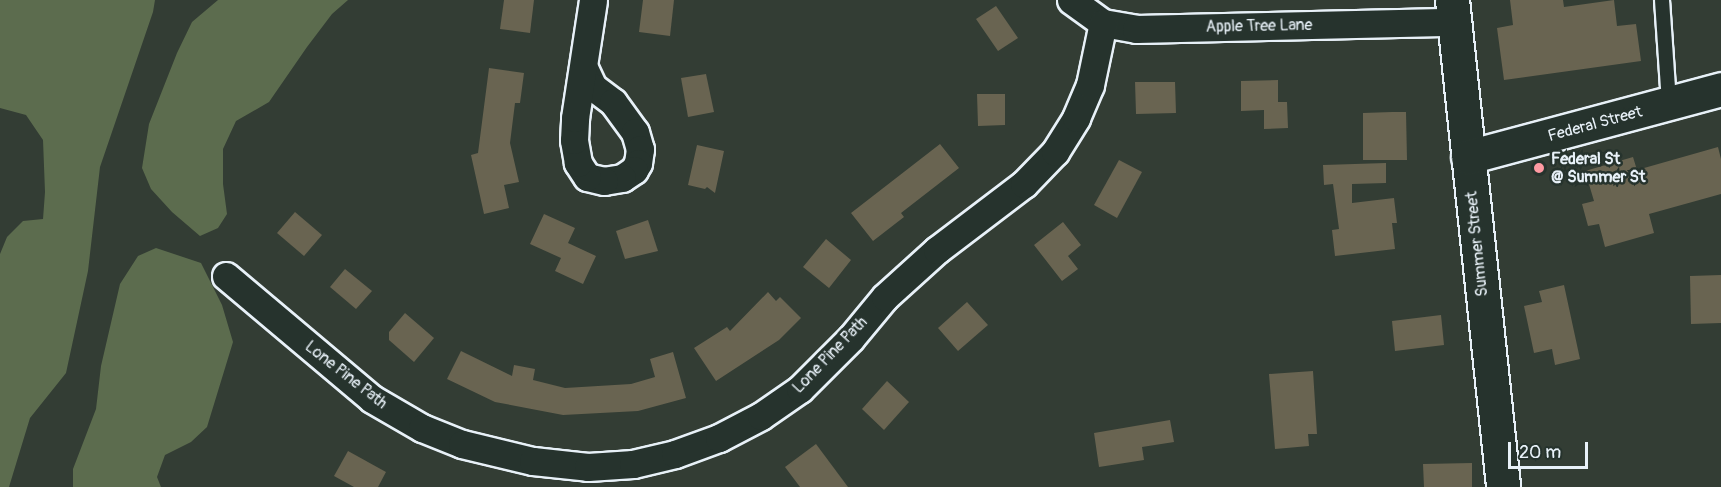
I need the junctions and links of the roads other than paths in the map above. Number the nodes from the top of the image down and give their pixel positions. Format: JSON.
{"nodes":[{"id":1,"x":593,"y":0,"type":"edge"},
{"id":2,"x":1071,"y":0,"type":"edge"},
{"id":3,"x":1662,"y":0,"type":"edge"},
{"id":4,"x":1453,"y":11,"type":"edge"},
{"id":5,"x":1103,"y":23,"type":"junction"},
{"id":6,"x":584,"y":68,"type":"dead end"},
{"id":7,"x":1721,"y":89,"type":"edge"},
{"id":8,"x":1669,"y":104,"type":"junction"},
{"id":9,"x":1468,"y":157,"type":"junction"},
{"id":10,"x":226,"y":276,"type":"dead end"},
{"id":11,"x":1503,"y":487,"type":"edge"}],
"edges":[{"from":1,"to":6,"type":"street"},
{"from":2,"to":5,"type":"street","name":"Apple Tree Lane"},
{"from":3,"to":8,"type":"lane"},
{"from":4,"to":5,"type":"street","name":"Apple Tree Lane"},
{"from":4,"to":9,"type":"street","name":"Summer Street"},
{"from":5,"to":10,"type":"street","name":"Lone Pine Path"},
{"from":7,"to":8,"type":"street","name":"Federal Street"},
{"from":8,"to":9,"type":"street","name":"Federal Street"},
{"from":9,"to":11,"type":"street","name":"Summer Street"}]}
